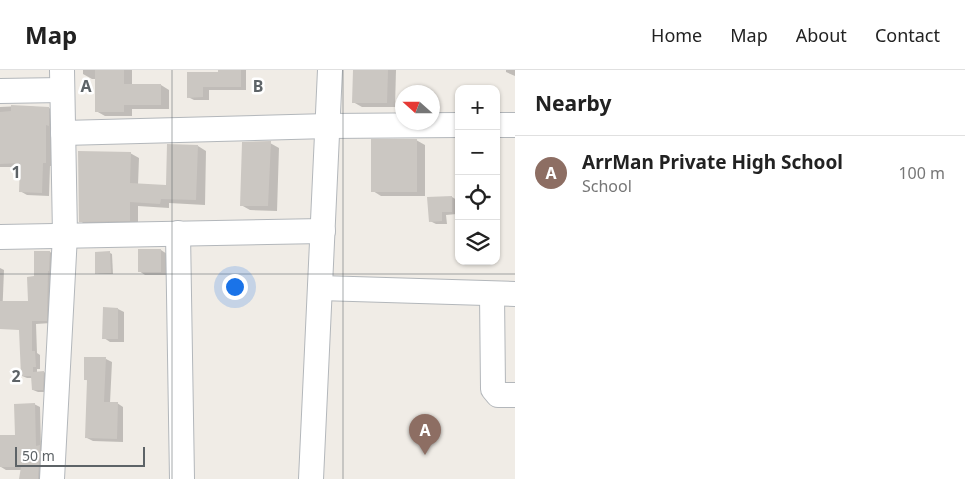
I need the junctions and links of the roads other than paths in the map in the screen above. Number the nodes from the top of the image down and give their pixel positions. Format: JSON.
{"nodes":[{"id":1,"x":330,"y":70,"type":"edge"},
{"id":2,"x":62,"y":80,"type":"edge"},
{"id":3,"x":0,"y":92,"type":"edge"},
{"id":4,"x":455,"y":125,"type":"edge"},
{"id":5,"x":500,"y":125,"type":"edge"},
{"id":6,"x":515,"y":125,"type":"edge"},
{"id":7,"x":328,"y":126,"type":"junction"},
{"id":8,"x":63,"y":133,"type":"junction"},
{"id":9,"x":323,"y":231,"type":"junction"},
{"id":10,"x":178,"y":233,"type":"junction"},
{"id":11,"x":64,"y":235,"type":"junction"},
{"id":12,"x":0,"y":237,"type":"edge"},
{"id":13,"x":320,"y":288,"type":"junction"},
{"id":14,"x":503,"y":294,"type":"edge"},
{"id":15,"x":515,"y":395,"type":"edge"},
{"id":16,"x":52,"y":479,"type":"edge"},
{"id":17,"x":182,"y":479,"type":"edge"},
{"id":18,"x":311,"y":479,"type":"edge"}],
"edges":[{"from":1,"to":7,"type":"street"},
{"from":2,"to":3,"type":"street"},
{"from":2,"to":8,"type":"street"},
{"from":4,"to":7,"type":"street"},
{"from":5,"to":6,"type":"street"},
{"from":7,"to":8,"type":"street"},
{"from":7,"to":9,"type":"street"},
{"from":8,"to":11,"type":"street"},
{"from":9,"to":10,"type":"street"},
{"from":9,"to":13,"type":"street"},
{"from":10,"to":11,"type":"street"},
{"from":10,"to":17,"type":"street"},
{"from":11,"to":12,"type":"street"},
{"from":11,"to":16,"type":"street"},
{"from":13,"to":14,"type":"street"},
{"from":13,"to":18,"type":"street"},
{"from":14,"to":15,"type":"street"}]}
